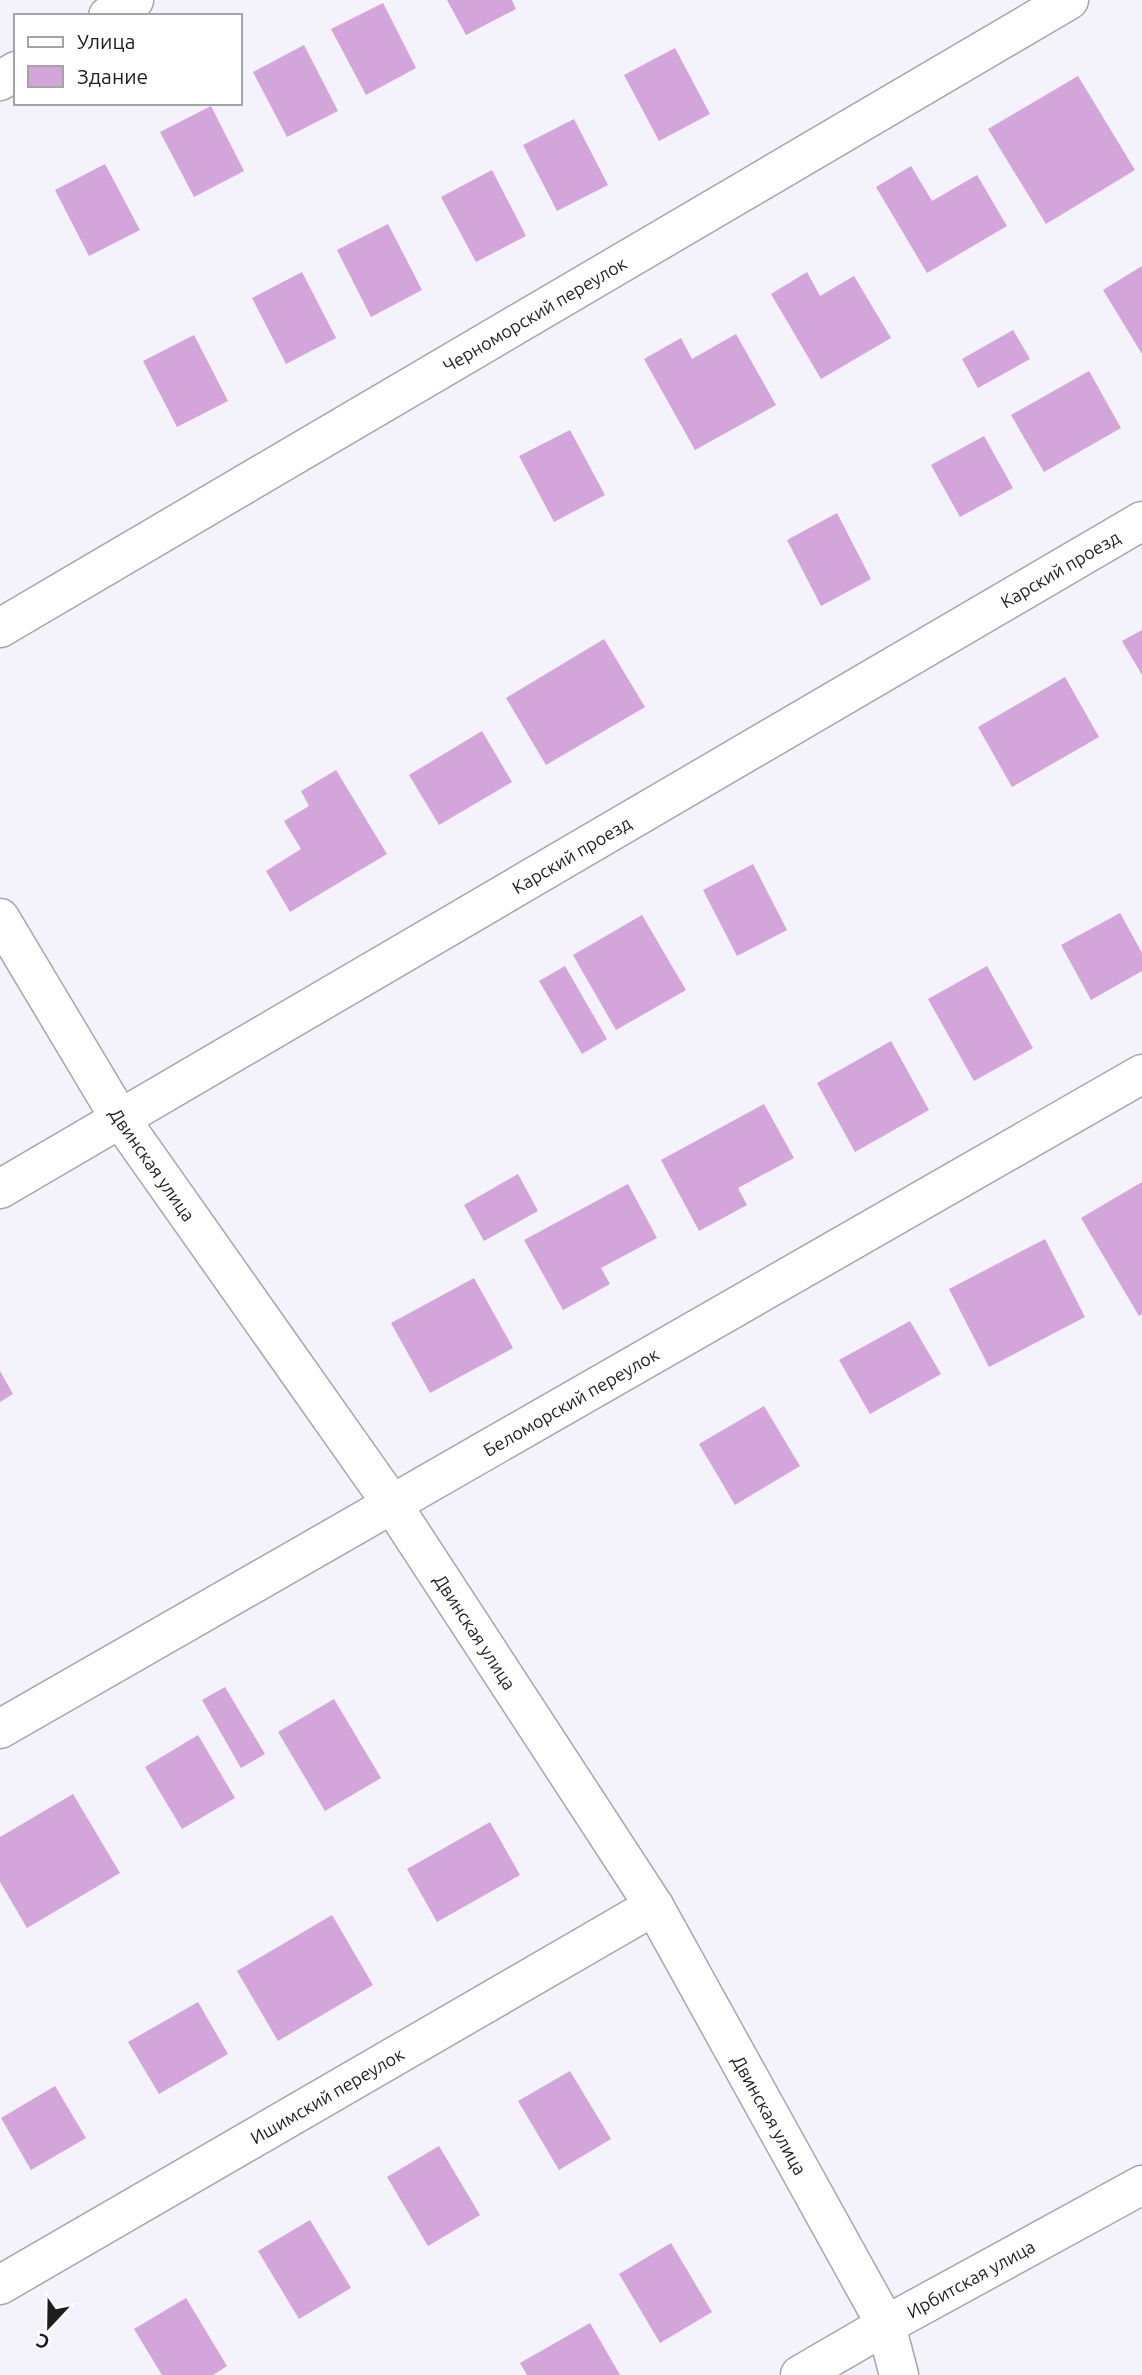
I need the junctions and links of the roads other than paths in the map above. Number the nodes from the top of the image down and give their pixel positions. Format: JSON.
{"nodes":[{"id":1,"x":134,"y":0,"type":"edge"},
{"id":2,"x":1069,"y":0,"type":"edge"},
{"id":3,"x":111,"y":14,"type":"edge"},
{"id":4,"x":1142,"y":521,"type":"edge"},
{"id":5,"x":0,"y":628,"type":"edge"},
{"id":6,"x":0,"y":918,"type":"edge"},
{"id":7,"x":1142,"y":1074,"type":"edge"},
{"id":8,"x":119,"y":1117,"type":"junction"},
{"id":9,"x":0,"y":1189,"type":"edge"},
{"id":10,"x":392,"y":1504,"type":"junction"},
{"id":11,"x":0,"y":1729,"type":"edge"},
{"id":12,"x":654,"y":1906,"type":"junction"},
{"id":13,"x":1142,"y":2185,"type":"edge"},
{"id":14,"x":0,"y":2285,"type":"edge"},
{"id":15,"x":886,"y":2325,"type":"junction"},
{"id":16,"x":800,"y":2375,"type":"edge"},
{"id":17,"x":899,"y":2375,"type":"edge"}],
"edges":[{"from":1,"to":3,"type":"street"},
{"from":2,"to":5,"type":"street","name":"Черноморский переулок"},
{"from":4,"to":8,"type":"street","name":"Карский проезд"},
{"from":6,"to":8,"type":"street","name":"Двинская улица"},
{"from":7,"to":10,"type":"street","name":"Беломорский переулок"},
{"from":8,"to":9,"type":"street","name":"Карский проезд"},
{"from":8,"to":10,"type":"street","name":"Двинская улица"},
{"from":10,"to":11,"type":"street","name":"Беломорский переулок"},
{"from":10,"to":12,"type":"street","name":"Двинская улица"},
{"from":12,"to":14,"type":"street","name":"Ишимский переулок"},
{"from":12,"to":15,"type":"street","name":"Двинская улица"},
{"from":13,"to":15,"type":"street","name":"Ирбитская улица"},
{"from":15,"to":16,"type":"street","name":"Ирбитская улица"},
{"from":15,"to":17,"type":"street","name":"Двинская улица"}]}
